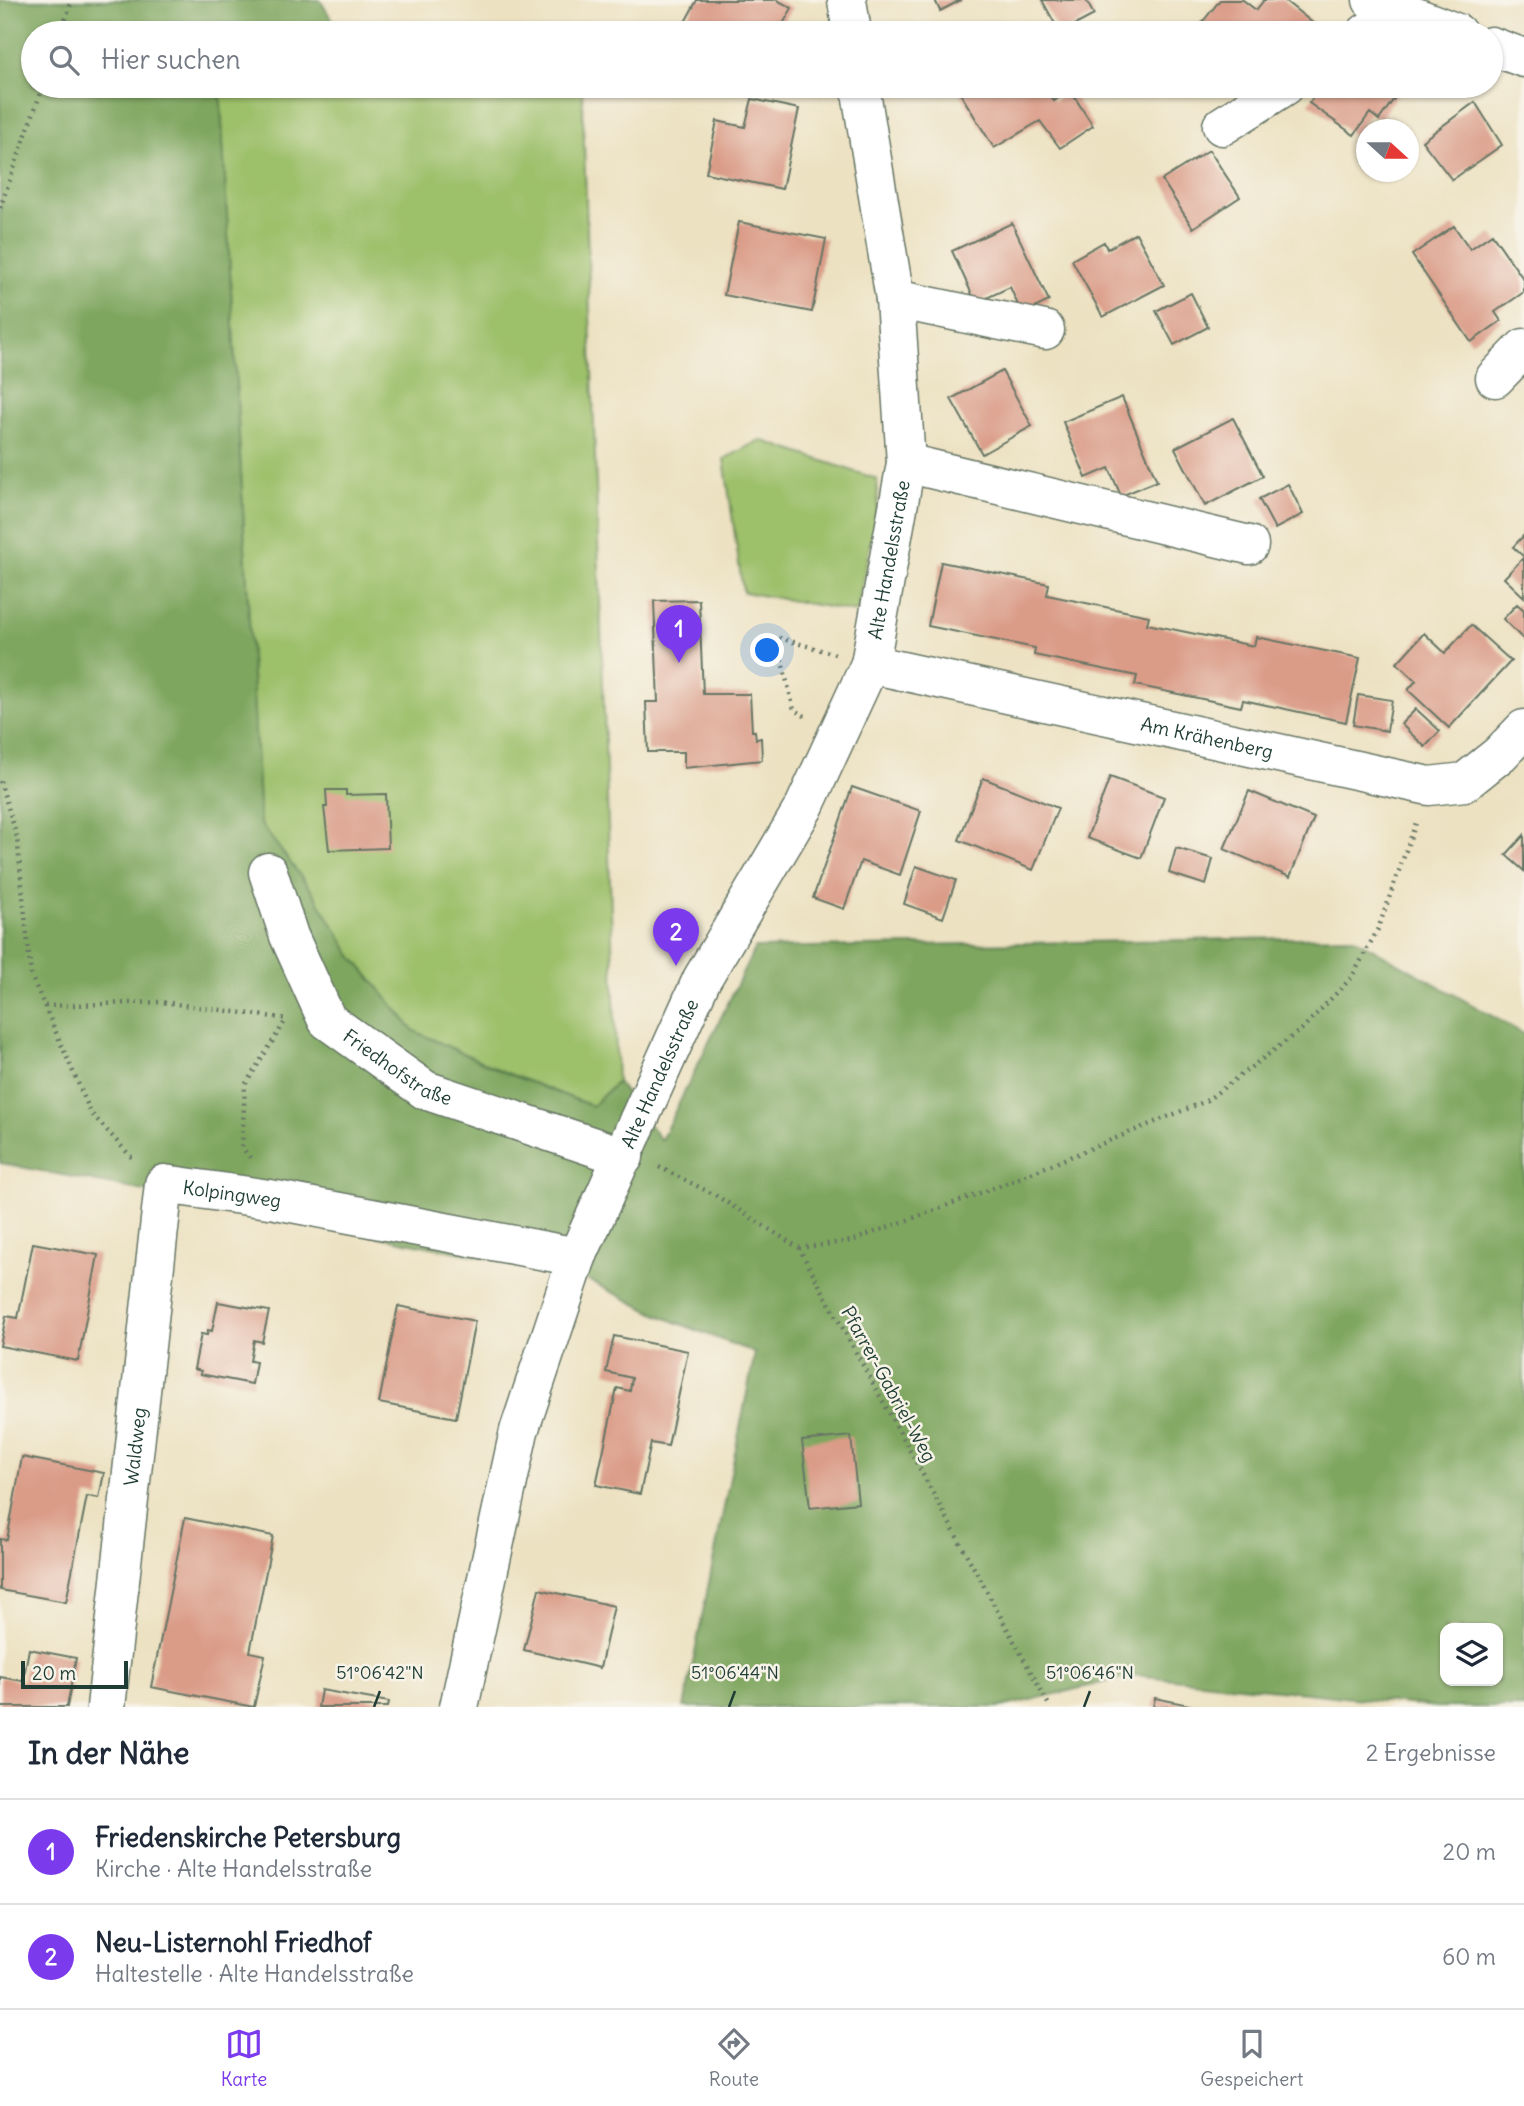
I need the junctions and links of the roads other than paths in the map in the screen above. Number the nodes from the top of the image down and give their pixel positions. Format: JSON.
{"nodes":[{"id":1,"x":847,"y":0,"type":"edge"},
{"id":2,"x":1386,"y":6,"type":"edge"},
{"id":3,"x":850,"y":21,"type":"edge"},
{"id":4,"x":1375,"y":21,"type":"edge"},
{"id":5,"x":1425,"y":21,"type":"edge"},
{"id":6,"x":1503,"y":50,"type":"edge"},
{"id":7,"x":1524,"y":58,"type":"edge"},
{"id":8,"x":862,"y":98,"type":"edge"},
{"id":9,"x":1265,"y":98,"type":"edge"},
{"id":10,"x":1222,"y":126,"type":"dead end"},
{"id":11,"x":895,"y":299,"type":"junction"},
{"id":12,"x":1045,"y":330,"type":"dead end"},
{"id":13,"x":1524,"y":348,"type":"edge"},
{"id":14,"x":1495,"y":378,"type":"dead end"},
{"id":15,"x":906,"y":463,"type":"junction"},
{"id":16,"x":1249,"y":545,"type":"dead end"},
{"id":17,"x":870,"y":663,"type":"junction"},
{"id":18,"x":1524,"y":729,"type":"edge"},
{"id":19,"x":268,"y":872,"type":"dead end"},
{"id":20,"x":625,"y":1154,"type":"junction"},
{"id":21,"x":164,"y":1184,"type":"joint"},
{"id":22,"x":577,"y":1257,"type":"junction"},
{"id":23,"x":106,"y":1707,"type":"edge"},
{"id":24,"x":459,"y":1707,"type":"edge"}],
"edges":[{"from":1,"to":3,"type":"street"},
{"from":2,"to":4,"type":"street"},
{"from":2,"to":5,"type":"street"},
{"from":6,"to":7,"type":"street"},
{"from":8,"to":11,"type":"street","name":"Alte Handelsstraße"},
{"from":9,"to":10,"type":"street"},
{"from":11,"to":12,"type":"street"},
{"from":11,"to":15,"type":"street","name":"Alte Handelsstraße"},
{"from":13,"to":14,"type":"street"},
{"from":15,"to":16,"type":"street","name":"Alte Handelsstraße"},
{"from":15,"to":17,"type":"street","name":"Alte Handelsstraße"},
{"from":17,"to":18,"type":"street","name":"Am Krähenberg"},
{"from":17,"to":20,"type":"street","name":"Alte Handelsstraße"},
{"from":19,"to":20,"type":"street","name":"Friedhofstraße"},
{"from":20,"to":22,"type":"street","name":"Alte Handelsstraße"},
{"from":21,"to":22,"type":"street","name":"Kolpingweg"},
{"from":21,"to":23,"type":"street","name":"Waldweg"},
{"from":22,"to":24,"type":"street","name":"Alte Handelsstraße"}]}
